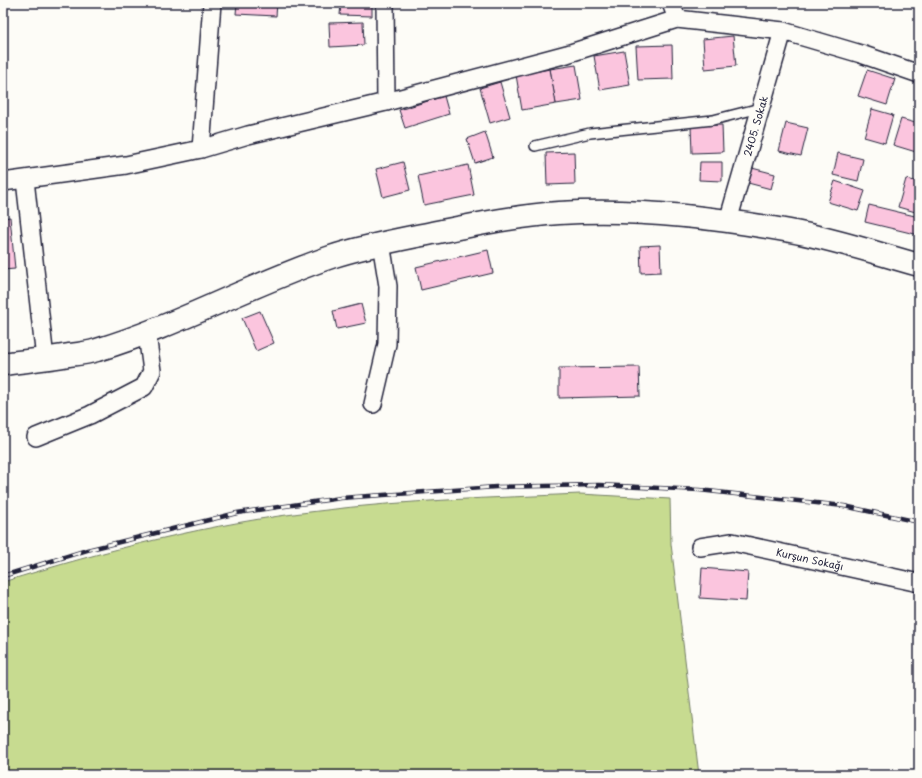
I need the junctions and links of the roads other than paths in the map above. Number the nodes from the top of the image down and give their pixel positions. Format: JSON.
{"nodes":[{"id":1,"x":212,"y":3,"type":"edge"},
{"id":2,"x":385,"y":3,"type":"edge"},
{"id":3,"x":671,"y":3,"type":"edge"},
{"id":4,"x":677,"y":19,"type":"junction"},
{"id":5,"x":783,"y":31,"type":"junction"},
{"id":6,"x":919,"y":74,"type":"edge"},
{"id":7,"x":386,"y":102,"type":"junction"},
{"id":8,"x":760,"y":108,"type":"junction"},
{"id":9,"x":536,"y":146,"type":"dead end"},
{"id":10,"x":201,"y":149,"type":"junction"},
{"id":11,"x":25,"y":180,"type":"junction"},
{"id":12,"x":3,"y":182,"type":"edge"},
{"id":13,"x":728,"y":221,"type":"junction"},
{"id":14,"x":381,"y":243,"type":"junction"},
{"id":15,"x":919,"y":265,"type":"edge"},
{"id":16,"x":147,"y":334,"type":"junction"},
{"id":17,"x":46,"y":359,"type":"junction"},
{"id":18,"x":3,"y":364,"type":"edge"},
{"id":19,"x":373,"y":404,"type":"dead end"},
{"id":20,"x":36,"y":437,"type":"dead end"},
{"id":21,"x":700,"y":548,"type":"dead end"},
{"id":22,"x":919,"y":583,"type":"edge"}],
"edges":[{"from":1,"to":10,"type":"street"},
{"from":2,"to":7,"type":"street"},
{"from":3,"to":4,"type":"street"},
{"from":4,"to":5,"type":"street"},
{"from":4,"to":7,"type":"street"},
{"from":5,"to":6,"type":"street"},
{"from":5,"to":8,"type":"street","name":"2405. Sokak"},
{"from":7,"to":10,"type":"street"},
{"from":8,"to":9,"type":"lane"},
{"from":8,"to":13,"type":"street","name":"2405. Sokak"},
{"from":10,"to":11,"type":"street"},
{"from":11,"to":12,"type":"street"},
{"from":11,"to":17,"type":"street"},
{"from":13,"to":14,"type":"street"},
{"from":13,"to":15,"type":"street"},
{"from":14,"to":16,"type":"street"},
{"from":14,"to":19,"type":"street"},
{"from":16,"to":17,"type":"street"},
{"from":16,"to":20,"type":"street"},
{"from":17,"to":18,"type":"street"},
{"from":21,"to":22,"type":"street","name":"Kurşun Sokağı"}]}
